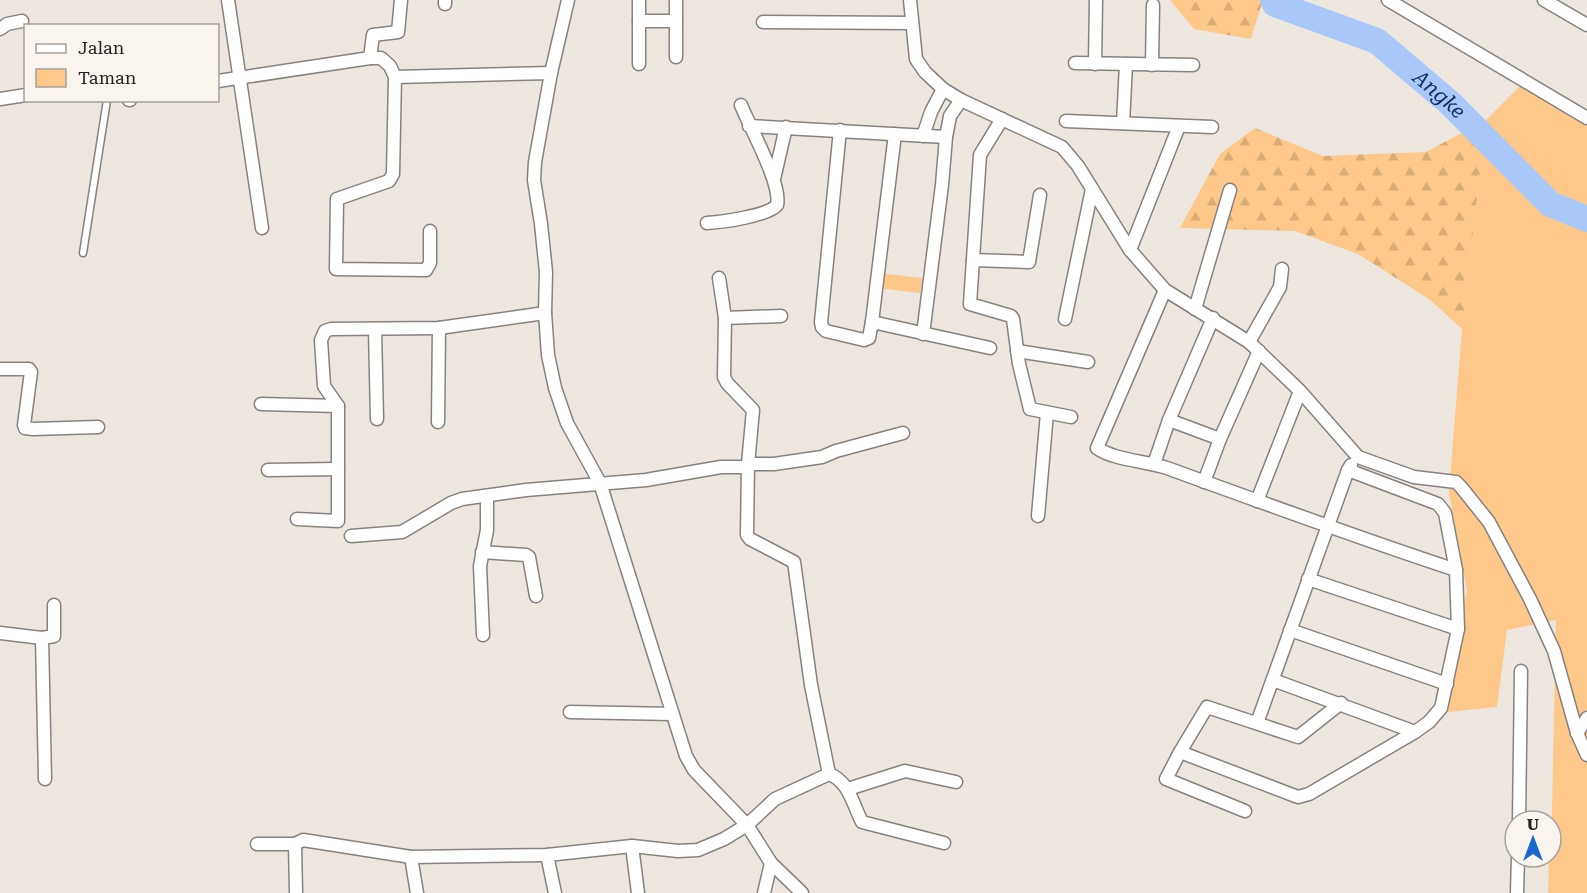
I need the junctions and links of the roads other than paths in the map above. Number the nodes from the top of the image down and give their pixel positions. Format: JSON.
{"nodes":[{"id":1,"x":228,"y":0,"type":"edge"},
{"id":2,"x":401,"y":0,"type":"edge"},
{"id":3,"x":568,"y":0,"type":"edge"},
{"id":4,"x":639,"y":0,"type":"edge"},
{"id":5,"x":675,"y":0,"type":"edge"},
{"id":6,"x":910,"y":0,"type":"edge"},
{"id":7,"x":1096,"y":0,"type":"edge"},
{"id":8,"x":1544,"y":0,"type":"edge"},
{"id":9,"x":1393,"y":1,"type":"edge"},
{"id":10,"x":1153,"y":5,"type":"dead end"},
{"id":11,"x":22,"y":21,"type":"dead end"},
{"id":12,"x":639,"y":21,"type":"junction"},
{"id":13,"x":676,"y":21,"type":"junction"},
{"id":14,"x":763,"y":22,"type":"dead end"},
{"id":15,"x":911,"y":23,"type":"junction"},
{"id":16,"x":1587,"y":25,"type":"edge"},
{"id":17,"x":0,"y":29,"type":"edge"},
{"id":18,"x":676,"y":57,"type":"dead end"},
{"id":19,"x":370,"y":58,"type":"junction"},
{"id":20,"x":1075,"y":63,"type":"dead end"},
{"id":21,"x":639,"y":64,"type":"dead end"},
{"id":22,"x":1095,"y":64,"type":"junction"},
{"id":23,"x":1126,"y":64,"type":"junction"},
{"id":24,"x":1152,"y":65,"type":"junction"},
{"id":25,"x":1193,"y":65,"type":"dead end"},
{"id":26,"x":551,"y":73,"type":"junction"},
{"id":27,"x":239,"y":76,"type":"junction"},
{"id":28,"x":395,"y":76,"type":"junction"},
{"id":29,"x":219,"y":81,"type":"edge"},
{"id":30,"x":943,"y":89,"type":"junction"},
{"id":31,"x":24,"y":95,"type":"edge"},
{"id":32,"x":0,"y":99,"type":"edge"},
{"id":33,"x":962,"y":100,"type":"junction"},
{"id":34,"x":107,"y":102,"type":"edge"},
{"id":35,"x":741,"y":105,"type":"dead end"},
{"id":36,"x":1002,"y":118,"type":"junction"},
{"id":37,"x":1587,"y":118,"type":"edge"},
{"id":38,"x":1066,"y":121,"type":"dead end"},
{"id":39,"x":1123,"y":123,"type":"junction"},
{"id":40,"x":749,"y":126,"type":"junction"},
{"id":41,"x":1179,"y":126,"type":"junction"},
{"id":42,"x":786,"y":127,"type":"junction"},
{"id":43,"x":1212,"y":127,"type":"dead end"},
{"id":44,"x":840,"y":130,"type":"junction"},
{"id":45,"x":895,"y":134,"type":"junction"},
{"id":46,"x":923,"y":136,"type":"junction"},
{"id":47,"x":946,"y":137,"type":"junction"},
{"id":48,"x":774,"y":179,"type":"junction"},
{"id":49,"x":1092,"y":189,"type":"junction"},
{"id":50,"x":1230,"y":190,"type":"dead end"},
{"id":51,"x":1040,"y":195,"type":"dead end"},
{"id":52,"x":707,"y":223,"type":"dead end"},
{"id":53,"x":262,"y":228,"type":"dead end"},
{"id":54,"x":430,"y":231,"type":"dead end"},
{"id":55,"x":1130,"y":250,"type":"junction"},
{"id":56,"x":82,"y":253,"type":"dead end"},
{"id":57,"x":973,"y":260,"type":"junction"},
{"id":58,"x":1282,"y":269,"type":"dead end"},
{"id":59,"x":719,"y":278,"type":"dead end"},
{"id":60,"x":1165,"y":290,"type":"junction"},
{"id":61,"x":1195,"y":309,"type":"junction"},
{"id":62,"x":545,"y":313,"type":"junction"},
{"id":63,"x":781,"y":316,"type":"dead end"},
{"id":64,"x":725,"y":318,"type":"junction"},
{"id":65,"x":1213,"y":318,"type":"junction"},
{"id":66,"x":1065,"y":319,"type":"dead end"},
{"id":67,"x":872,"y":322,"type":"junction"},
{"id":68,"x":439,"y":328,"type":"junction"},
{"id":69,"x":375,"y":329,"type":"junction"},
{"id":70,"x":923,"y":334,"type":"junction"},
{"id":71,"x":1250,"y":342,"type":"junction"},
{"id":72,"x":990,"y":348,"type":"dead end"},
{"id":73,"x":1017,"y":351,"type":"junction"},
{"id":74,"x":1259,"y":351,"type":"junction"},
{"id":75,"x":1088,"y":362,"type":"dead end"},
{"id":76,"x":0,"y":369,"type":"edge"},
{"id":77,"x":1300,"y":391,"type":"junction"},
{"id":78,"x":261,"y":404,"type":"dead end"},
{"id":79,"x":338,"y":406,"type":"junction"},
{"id":80,"x":1047,"y":413,"type":"junction"},
{"id":81,"x":1071,"y":417,"type":"dead end"},
{"id":82,"x":377,"y":419,"type":"dead end"},
{"id":83,"x":1168,"y":420,"type":"junction"},
{"id":84,"x":438,"y":422,"type":"dead end"},
{"id":85,"x":98,"y":427,"type":"dead end"},
{"id":86,"x":903,"y":433,"type":"dead end"},
{"id":87,"x":1220,"y":439,"type":"junction"},
{"id":88,"x":1358,"y":457,"type":"junction"},
{"id":89,"x":1154,"y":464,"type":"junction"},
{"id":90,"x":748,"y":466,"type":"junction"},
{"id":91,"x":338,"y":469,"type":"junction"},
{"id":92,"x":268,"y":470,"type":"dead end"},
{"id":93,"x":1348,"y":470,"type":"junction"},
{"id":94,"x":1204,"y":482,"type":"junction"},
{"id":95,"x":600,"y":483,"type":"junction"},
{"id":96,"x":487,"y":496,"type":"junction"},
{"id":97,"x":1257,"y":501,"type":"junction"},
{"id":98,"x":1038,"y":516,"type":"dead end"},
{"id":99,"x":297,"y":519,"type":"dead end"},
{"id":100,"x":1327,"y":526,"type":"junction"},
{"id":101,"x":351,"y":536,"type":"dead end"},
{"id":102,"x":482,"y":552,"type":"junction"},
{"id":103,"x":1456,"y":570,"type":"junction"},
{"id":104,"x":1308,"y":579,"type":"junction"},
{"id":105,"x":536,"y":597,"type":"dead end"},
{"id":106,"x":54,"y":606,"type":"dead end"},
{"id":107,"x":1458,"y":629,"type":"junction"},
{"id":108,"x":1290,"y":630,"type":"junction"},
{"id":109,"x":0,"y":633,"type":"edge"},
{"id":110,"x":483,"y":635,"type":"dead end"},
{"id":111,"x":42,"y":638,"type":"junction"},
{"id":112,"x":1521,"y":671,"type":"dead end"},
{"id":113,"x":1273,"y":680,"type":"junction"},
{"id":114,"x":1447,"y":684,"type":"junction"},
{"id":115,"x":1341,"y":704,"type":"junction"},
{"id":116,"x":570,"y":712,"type":"dead end"},
{"id":117,"x":672,"y":714,"type":"junction"},
{"id":118,"x":1587,"y":718,"type":"edge"},
{"id":119,"x":1257,"y":723,"type":"junction"},
{"id":120,"x":1415,"y":732,"type":"junction"},
{"id":121,"x":1577,"y":733,"type":"junction"},
{"id":122,"x":1180,"y":752,"type":"junction"},
{"id":123,"x":1587,"y":755,"type":"edge"},
{"id":124,"x":829,"y":774,"type":"junction"},
{"id":125,"x":45,"y":778,"type":"dead end"},
{"id":126,"x":956,"y":782,"type":"dead end"},
{"id":127,"x":848,"y":789,"type":"junction"},
{"id":128,"x":1519,"y":809,"type":"edge"},
{"id":129,"x":1245,"y":811,"type":"dead end"},
{"id":130,"x":747,"y":825,"type":"junction"},
{"id":131,"x":944,"y":843,"type":"dead end"},
{"id":132,"x":257,"y":844,"type":"dead end"},
{"id":133,"x":295,"y":844,"type":"junction"},
{"id":134,"x":632,"y":846,"type":"junction"},
{"id":135,"x":547,"y":855,"type":"junction"},
{"id":136,"x":411,"y":857,"type":"junction"},
{"id":137,"x":771,"y":863,"type":"junction"},
{"id":138,"x":1518,"y":869,"type":"edge"},
{"id":139,"x":296,"y":893,"type":"edge"},
{"id":140,"x":417,"y":893,"type":"edge"},
{"id":141,"x":555,"y":893,"type":"edge"},
{"id":142,"x":638,"y":893,"type":"edge"},
{"id":143,"x":764,"y":893,"type":"edge"},
{"id":144,"x":802,"y":893,"type":"edge"},
{"id":145,"x":1517,"y":893,"type":"edge"}],
"edges":[{"from":1,"to":27,"type":"street"},
{"from":2,"to":19,"type":"street"},
{"from":3,"to":26,"type":"street"},
{"from":4,"to":12,"type":"street"},
{"from":5,"to":13,"type":"street"},
{"from":6,"to":15,"type":"street"},
{"from":7,"to":22,"type":"street"},
{"from":8,"to":16,"type":"street"},
{"from":9,"to":37,"type":"street"},
{"from":10,"to":24,"type":"street"},
{"from":11,"to":17,"type":"street"},
{"from":12,"to":13,"type":"street"},
{"from":12,"to":21,"type":"street"},
{"from":13,"to":18,"type":"street"},
{"from":14,"to":15,"type":"street"},
{"from":15,"to":30,"type":"street"},
{"from":19,"to":27,"type":"street"},
{"from":19,"to":28,"type":"street"},
{"from":20,"to":22,"type":"street"},
{"from":22,"to":23,"type":"street"},
{"from":23,"to":24,"type":"street"},
{"from":23,"to":39,"type":"street"},
{"from":24,"to":25,"type":"street"},
{"from":26,"to":28,"type":"street"},
{"from":26,"to":62,"type":"street"},
{"from":27,"to":29,"type":"street"},
{"from":27,"to":53,"type":"street"},
{"from":28,"to":54,"type":"street"},
{"from":30,"to":33,"type":"street"},
{"from":30,"to":46,"type":"street"},
{"from":31,"to":32,"type":"street"},
{"from":33,"to":36,"type":"street"},
{"from":33,"to":47,"type":"street"},
{"from":34,"to":56,"type":"lane"},
{"from":35,"to":40,"type":"street"},
{"from":36,"to":49,"type":"street"},
{"from":36,"to":57,"type":"street"},
{"from":38,"to":39,"type":"street"},
{"from":39,"to":41,"type":"street"},
{"from":40,"to":42,"type":"street"},
{"from":40,"to":48,"type":"street"},
{"from":41,"to":43,"type":"street"},
{"from":41,"to":55,"type":"street"},
{"from":42,"to":44,"type":"street"},
{"from":42,"to":48,"type":"street"},
{"from":44,"to":45,"type":"street"},
{"from":44,"to":67,"type":"street"},
{"from":45,"to":46,"type":"street"},
{"from":45,"to":67,"type":"street"},
{"from":46,"to":47,"type":"street"},
{"from":47,"to":70,"type":"street"},
{"from":48,"to":52,"type":"street"},
{"from":49,"to":55,"type":"street"},
{"from":49,"to":66,"type":"street"},
{"from":50,"to":61,"type":"street"},
{"from":51,"to":57,"type":"street"},
{"from":55,"to":60,"type":"street"},
{"from":57,"to":73,"type":"street"},
{"from":58,"to":71,"type":"street"},
{"from":59,"to":64,"type":"street"},
{"from":60,"to":61,"type":"street"},
{"from":60,"to":89,"type":"street"},
{"from":61,"to":65,"type":"street"},
{"from":62,"to":68,"type":"street"},
{"from":62,"to":95,"type":"street"},
{"from":63,"to":64,"type":"street"},
{"from":64,"to":90,"type":"street"},
{"from":65,"to":71,"type":"street"},
{"from":65,"to":83,"type":"street"},
{"from":67,"to":70,"type":"street"},
{"from":68,"to":69,"type":"street"},
{"from":68,"to":84,"type":"street"},
{"from":69,"to":79,"type":"street"},
{"from":69,"to":82,"type":"street"},
{"from":70,"to":72,"type":"street"},
{"from":71,"to":74,"type":"street"},
{"from":73,"to":75,"type":"street"},
{"from":73,"to":80,"type":"street"},
{"from":74,"to":77,"type":"street"},
{"from":74,"to":87,"type":"street"},
{"from":76,"to":85,"type":"street"},
{"from":77,"to":88,"type":"street"},
{"from":77,"to":97,"type":"street"},
{"from":78,"to":79,"type":"street"},
{"from":79,"to":91,"type":"street"},
{"from":80,"to":81,"type":"street"},
{"from":80,"to":98,"type":"street"},
{"from":83,"to":87,"type":"street"},
{"from":83,"to":89,"type":"street"},
{"from":86,"to":90,"type":"street"},
{"from":87,"to":94,"type":"street"},
{"from":88,"to":93,"type":"street"},
{"from":88,"to":121,"type":"street"},
{"from":89,"to":94,"type":"street"},
{"from":90,"to":95,"type":"street"},
{"from":90,"to":124,"type":"street"},
{"from":91,"to":92,"type":"street"},
{"from":91,"to":99,"type":"street"},
{"from":93,"to":100,"type":"street"},
{"from":93,"to":103,"type":"street"},
{"from":94,"to":97,"type":"street"},
{"from":95,"to":96,"type":"street"},
{"from":95,"to":117,"type":"street"},
{"from":96,"to":101,"type":"street"},
{"from":96,"to":102,"type":"street"},
{"from":97,"to":100,"type":"street"},
{"from":100,"to":103,"type":"street"},
{"from":100,"to":104,"type":"street"},
{"from":102,"to":105,"type":"street"},
{"from":102,"to":110,"type":"street"},
{"from":103,"to":107,"type":"street"},
{"from":104,"to":107,"type":"street"},
{"from":104,"to":108,"type":"street"},
{"from":106,"to":111,"type":"street"},
{"from":107,"to":114,"type":"street"},
{"from":108,"to":113,"type":"street"},
{"from":108,"to":114,"type":"street"},
{"from":109,"to":111,"type":"street"},
{"from":111,"to":125,"type":"street"},
{"from":112,"to":128,"type":"street"},
{"from":113,"to":115,"type":"street"},
{"from":113,"to":119,"type":"street"},
{"from":114,"to":120,"type":"street"},
{"from":115,"to":119,"type":"street"},
{"from":115,"to":120,"type":"street"},
{"from":116,"to":117,"type":"street"},
{"from":117,"to":130,"type":"street"},
{"from":118,"to":121,"type":"street"},
{"from":119,"to":122,"type":"street"},
{"from":120,"to":122,"type":"street"},
{"from":121,"to":123,"type":"street"},
{"from":122,"to":129,"type":"street"},
{"from":124,"to":127,"type":"street"},
{"from":124,"to":130,"type":"street"},
{"from":126,"to":127,"type":"street"},
{"from":127,"to":131,"type":"street"},
{"from":130,"to":134,"type":"street"},
{"from":130,"to":137,"type":"street"},
{"from":132,"to":133,"type":"street"},
{"from":133,"to":136,"type":"street"},
{"from":133,"to":139,"type":"street"},
{"from":134,"to":135,"type":"street"},
{"from":134,"to":142,"type":"street"},
{"from":135,"to":136,"type":"street"},
{"from":135,"to":141,"type":"street"},
{"from":136,"to":140,"type":"street"},
{"from":137,"to":143,"type":"street"},
{"from":137,"to":144,"type":"street"},
{"from":138,"to":145,"type":"street"}]}
